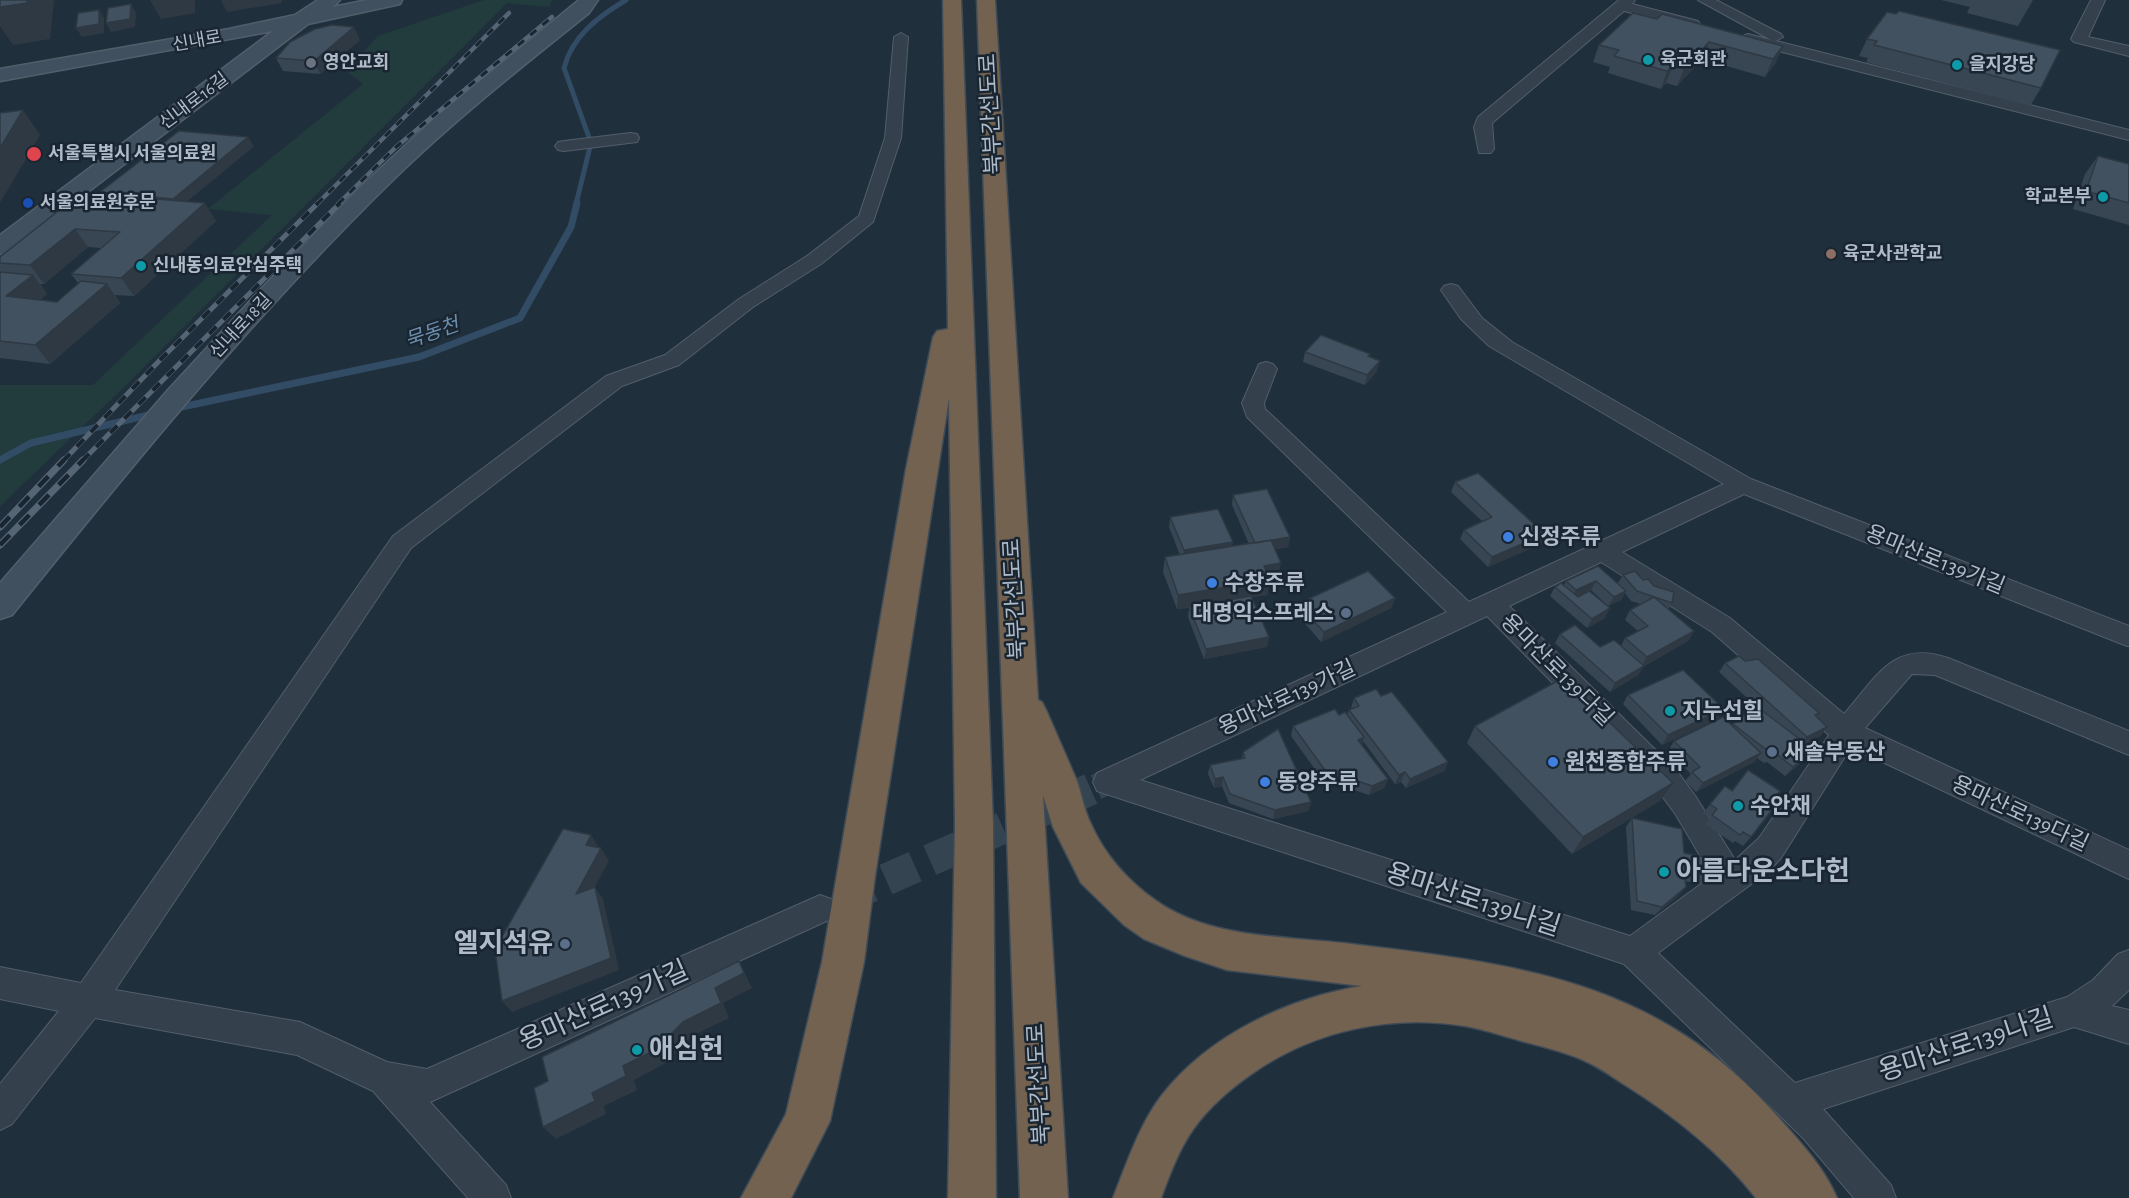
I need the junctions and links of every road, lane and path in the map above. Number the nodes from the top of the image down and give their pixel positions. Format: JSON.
{"nodes":[{"id":1,"x":331,"y":0,"type":"edge"},
{"id":2,"x":393,"y":0,"type":"edge"},
{"id":3,"x":589,"y":0,"type":"edge"},
{"id":4,"x":952,"y":0,"type":"edge"},
{"id":5,"x":986,"y":0,"type":"edge"},
{"id":6,"x":1705,"y":0,"type":"edge"},
{"id":7,"x":1740,"y":0,"type":"edge"},
{"id":8,"x":2098,"y":0,"type":"edge"},
{"id":9,"x":1624,"y":3,"type":"edge"},
{"id":10,"x":1734,"y":15,"type":"junction"},
{"id":11,"x":302,"y":19,"type":"junction"},
{"id":12,"x":1710,"y":29,"type":"edge"},
{"id":13,"x":1733,"y":34,"type":"edge"},
{"id":14,"x":901,"y":37,"type":"dead end"},
{"id":15,"x":2129,"y":51,"type":"edge"},
{"id":16,"x":113,"y":55,"type":"junction"},
{"id":17,"x":1811,"y":55,"type":"junction"},
{"id":18,"x":0,"y":75,"type":"edge"},
{"id":19,"x":184,"y":109,"type":"junction"},
{"id":20,"x":2129,"y":135,"type":"edge"},
{"id":21,"x":632,"y":138,"type":"dead end"},
{"id":22,"x":564,"y":146,"type":"dead end"},
{"id":23,"x":1485,"y":149,"type":"dead end"},
{"id":24,"x":0,"y":247,"type":"edge"},
{"id":25,"x":958,"y":276,"type":"junction"},
{"id":26,"x":1451,"y":290,"type":"dead end"},
{"id":27,"x":1266,"y":369,"type":"dead end"},
{"id":28,"x":1743,"y":485,"type":"junction"},
{"id":29,"x":1602,"y":551,"type":"junction"},
{"id":30,"x":0,"y":606,"type":"edge"},
{"id":31,"x":1478,"y":609,"type":"junction"},
{"id":32,"x":2127,"y":636,"type":"dead end"},
{"id":33,"x":1019,"y":689,"type":"junction"},
{"id":34,"x":1846,"y":732,"type":"junction"},
{"id":35,"x":2129,"y":743,"type":"edge"},
{"id":36,"x":1107,"y":782,"type":"joint"},
{"id":37,"x":2129,"y":865,"type":"edge"},
{"id":38,"x":1731,"y":880,"type":"junction"},
{"id":39,"x":820,"y":909,"type":"tunnel mouth"},
{"id":40,"x":1634,"y":952,"type":"junction"},
{"id":41,"x":2129,"y":965,"type":"edge"},
{"id":42,"x":0,"y":983,"type":"edge"},
{"id":43,"x":88,"y":1001,"type":"junction"},
{"id":44,"x":2074,"y":1011,"type":"junction"},
{"id":45,"x":2129,"y":1027,"type":"edge"},
{"id":46,"x":385,"y":1079,"type":"junction"},
{"id":47,"x":1790,"y":1102,"type":"junction"},
{"id":48,"x":0,"y":1112,"type":"edge"},
{"id":49,"x":493,"y":1198,"type":"edge"},
{"id":50,"x":765,"y":1198,"type":"edge"},
{"id":51,"x":972,"y":1198,"type":"edge"},
{"id":52,"x":1044,"y":1198,"type":"edge"},
{"id":53,"x":1137,"y":1198,"type":"edge"},
{"id":54,"x":1786,"y":1198,"type":"edge"},
{"id":55,"x":1813,"y":1198,"type":"edge"},
{"id":56,"x":1878,"y":1198,"type":"edge"}],
"edges":[{"from":1,"to":11,"type":"street","name":"신내로16길"},
{"from":2,"to":11,"type":"street","name":"신내로"},
{"from":3,"to":30,"type":"street","name":"신내로18길"},
{"from":4,"to":25,"type":"highway","name":"북부간선도로"},
{"from":5,"to":33,"type":"highway","name":"북부간선도로"},
{"from":6,"to":10,"type":"street"},
{"from":7,"to":10,"type":"street"},
{"from":8,"to":15,"type":"street"},
{"from":9,"to":12,"type":"street"},
{"from":9,"to":23,"type":"street"},
{"from":10,"to":17,"type":"street"},
{"from":11,"to":16,"type":"street","name":"신내로"},
{"from":11,"to":19,"type":"street","name":"신내로16길"},
{"from":13,"to":17,"type":"street"},
{"from":14,"to":43,"type":"street"},
{"from":16,"to":18,"type":"street","name":"신내로"},
{"from":16,"to":19,"type":"street"},
{"from":17,"to":20,"type":"street"},
{"from":19,"to":24,"type":"street","name":"신내로16길"},
{"from":21,"to":22,"type":"street"},
{"from":25,"to":50,"type":"highway"},
{"from":25,"to":51,"type":"highway","name":"북부간선도로"},
{"from":26,"to":28,"type":"street","name":"용마산로139가길"},
{"from":27,"to":31,"type":"street"},
{"from":28,"to":29,"type":"street","name":"용마산로139가길"},
{"from":28,"to":32,"type":"street","name":"용마산로139가길"},
{"from":29,"to":31,"type":"street","name":"용마산로139가길"},
{"from":29,"to":34,"type":"street","name":"용마산로139다길"},
{"from":31,"to":36,"type":"street","name":"용마산로139가길"},
{"from":31,"to":38,"type":"street","name":"용마산로139다길"},
{"from":33,"to":52,"type":"highway","name":"북부간선도로"},
{"from":33,"to":55,"type":"highway"},
{"from":34,"to":35,"type":"street"},
{"from":34,"to":37,"type":"street","name":"용마산로139다길"},
{"from":34,"to":38,"type":"street"},
{"from":36,"to":40,"type":"street","name":"용마산로139나길"},
{"from":38,"to":40,"type":"street"},
{"from":39,"to":46,"type":"street","name":"용마산로139가길"},
{"from":40,"to":47,"type":"street","name":"용마산로139나길"},
{"from":41,"to":44,"type":"street","name":"용마산로139나길"},
{"from":42,"to":43,"type":"street","name":"용마산로139가길"},
{"from":43,"to":46,"type":"street","name":"용마산로139가길"},
{"from":43,"to":48,"type":"street"},
{"from":44,"to":45,"type":"street"},
{"from":44,"to":47,"type":"street","name":"용마산로139나길"},
{"from":46,"to":49,"type":"street","name":"용마산로139가길"},
{"from":47,"to":56,"type":"street","name":"용마산로139나길"},
{"from":53,"to":54,"type":"highway"}]}
